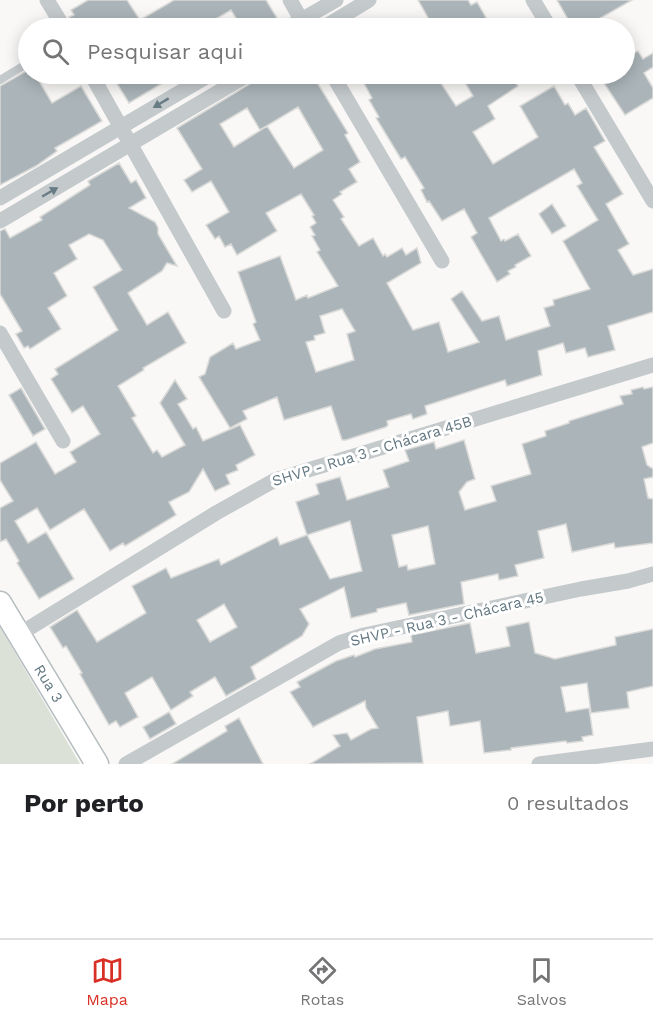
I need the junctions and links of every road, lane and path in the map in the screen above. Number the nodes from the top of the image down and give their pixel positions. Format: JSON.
{"nodes":[{"id":1,"x":47,"y":0,"type":"edge"},
{"id":2,"x":290,"y":0,"type":"edge"},
{"id":3,"x":336,"y":0,"type":"edge"},
{"id":4,"x":369,"y":0,"type":"edge"},
{"id":5,"x":533,"y":0,"type":"edge"},
{"id":6,"x":58,"y":18,"type":"edge"},
{"id":7,"x":300,"y":18,"type":"edge"},
{"id":8,"x":312,"y":18,"type":"edge"},
{"id":9,"x":339,"y":18,"type":"edge"},
{"id":10,"x":544,"y":18,"type":"edge"},
{"id":11,"x":18,"y":69,"type":"edge"},
{"id":12,"x":0,"y":80,"type":"edge"},
{"id":13,"x":96,"y":84,"type":"edge"},
{"id":14,"x":194,"y":84,"type":"edge"},
{"id":15,"x":232,"y":84,"type":"edge"},
{"id":16,"x":338,"y":84,"type":"edge"},
{"id":17,"x":583,"y":84,"type":"edge"},
{"id":18,"x":122,"y":126,"type":"junction"},
{"id":19,"x":131,"y":144,"type":"junction"},
{"id":20,"x":0,"y":198,"type":"edge"},
{"id":21,"x":653,"y":201,"type":"edge"},
{"id":22,"x":0,"y":221,"type":"edge"},
{"id":23,"x":442,"y":261,"type":"dead end"},
{"id":24,"x":224,"y":311,"type":"dead end"},
{"id":25,"x":0,"y":333,"type":"edge"},
{"id":26,"x":653,"y":365,"type":"edge"},
{"id":27,"x":63,"y":441,"type":"dead end"},
{"id":28,"x":653,"y":574,"type":"edge"},
{"id":29,"x":0,"y":603,"type":"edge"},
{"id":30,"x":18,"y":635,"type":"junction"},
{"id":31,"x":653,"y":749,"type":"edge"},
{"id":32,"x":97,"y":764,"type":"edge"},
{"id":33,"x":126,"y":764,"type":"edge"},
{"id":34,"x":539,"y":764,"type":"edge"}],
"edges":[{"from":1,"to":6,"type":"street"},
{"from":2,"to":7,"type":"street"},
{"from":3,"to":8,"type":"street"},
{"from":4,"to":9,"type":"street"},
{"from":5,"to":10,"type":"street"},
{"from":11,"to":12,"type":"lane"},
{"from":13,"to":18,"type":"street"},
{"from":14,"to":18,"type":"street","one_way":true},
{"from":15,"to":19,"type":"street"},
{"from":16,"to":23,"type":"street"},
{"from":17,"to":21,"type":"street"},
{"from":18,"to":19,"type":"street"},
{"from":18,"to":20,"type":"street"},
{"from":22,"to":19,"type":"street","one_way":true},
{"from":19,"to":24,"type":"street"},
{"from":25,"to":27,"type":"street"},
{"from":26,"to":30,"type":"street","name":"SHVP - Rua 3 - Chácara 45B"},
{"from":28,"to":33,"type":"street","name":"SHVP - Rua 3 - Chácara 45"},
{"from":29,"to":30,"type":"main road","name":"Rua 3"},
{"from":30,"to":32,"type":"main road","name":"Rua 3"},
{"from":31,"to":34,"type":"street"}]}
